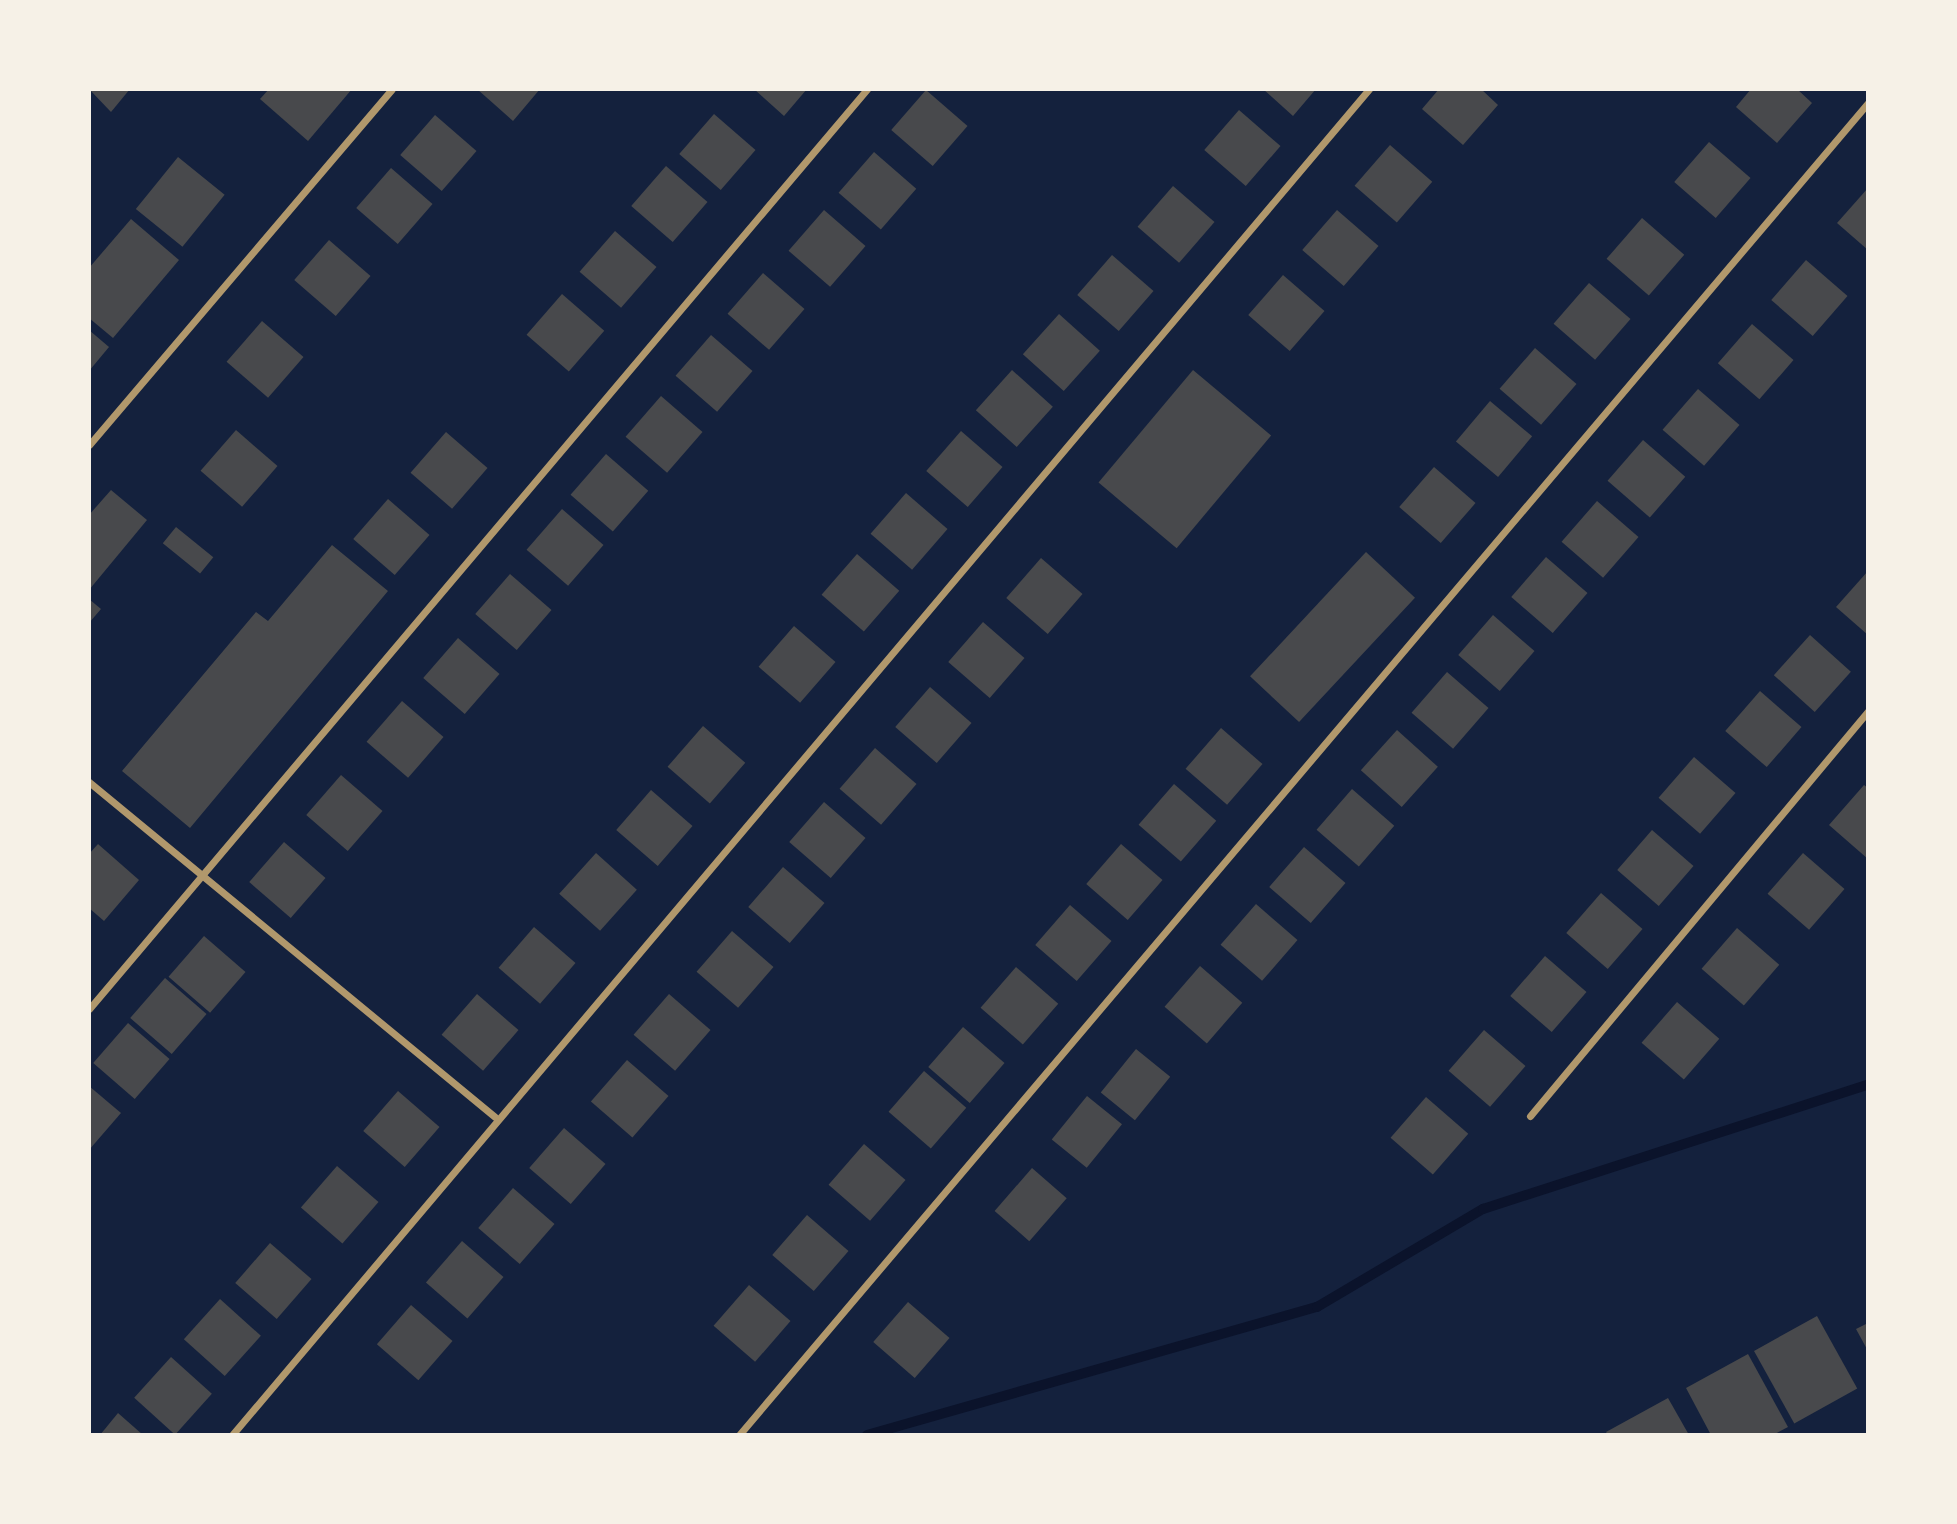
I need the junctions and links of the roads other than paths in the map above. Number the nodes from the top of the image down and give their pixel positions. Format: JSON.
{"nodes":[{"id":1,"x":392,"y":89,"type":"edge"},
{"id":2,"x":867,"y":89,"type":"edge"},
{"id":3,"x":1369,"y":89,"type":"edge"},
{"id":4,"x":1868,"y":103,"type":"edge"},
{"id":5,"x":89,"y":445,"type":"edge"},
{"id":6,"x":1868,"y":711,"type":"edge"},
{"id":7,"x":89,"y":782,"type":"edge"},
{"id":8,"x":203,"y":879,"type":"junction"},
{"id":9,"x":89,"y":1009,"type":"edge"},
{"id":10,"x":1530,"y":1116,"type":"dead end"},
{"id":11,"x":495,"y":1117,"type":"junction"},
{"id":12,"x":232,"y":1435,"type":"edge"},
{"id":13,"x":739,"y":1435,"type":"edge"}],
"edges":[{"from":1,"to":5,"type":"street"},
{"from":2,"to":8,"type":"street"},
{"from":3,"to":11,"type":"street"},
{"from":4,"to":13,"type":"street"},
{"from":6,"to":10,"type":"street"},
{"from":7,"to":8,"type":"street"},
{"from":8,"to":9,"type":"street"},
{"from":8,"to":11,"type":"street"},
{"from":11,"to":12,"type":"street"}]}
